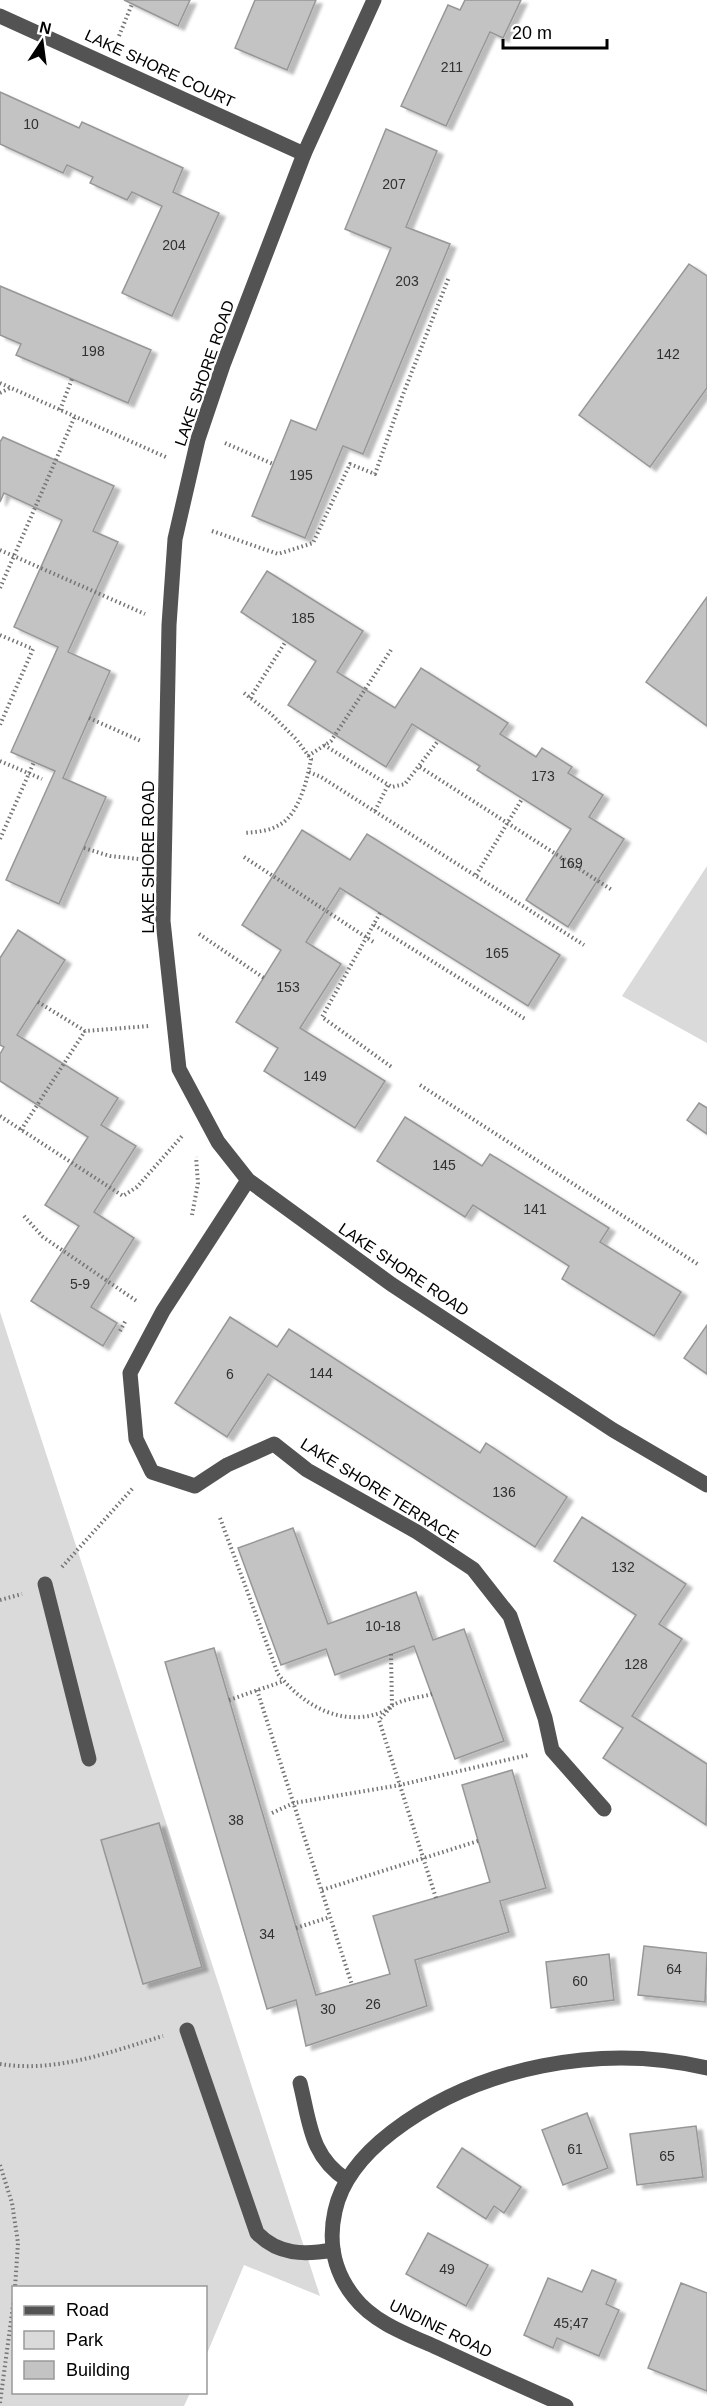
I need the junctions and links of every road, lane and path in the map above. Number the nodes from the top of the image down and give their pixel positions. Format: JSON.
{"nodes":[{"id":1,"x":374,"y":0,"type":"edge"},
{"id":2,"x":132,"y":4,"type":"dead end"},
{"id":3,"x":0,"y":16,"type":"edge"},
{"id":4,"x":119,"y":36,"type":"dead end"},
{"id":5,"x":304,"y":154,"type":"junction"},
{"id":6,"x":449,"y":277,"type":"dead end"},
{"id":7,"x":72,"y":379,"type":"dead end"},
{"id":8,"x":0,"y":383,"type":"edge"},
{"id":9,"x":11,"y":388,"type":"junction"},
{"id":10,"x":0,"y":393,"type":"edge"},
{"id":11,"x":60,"y":410,"type":"junction"},
{"id":12,"x":75,"y":416,"type":"junction"},
{"id":13,"x":225,"y":443,"type":"dead end"},
{"id":14,"x":168,"y":458,"type":"dead end"},
{"id":15,"x":273,"y":464,"type":"dead end"},
{"id":16,"x":212,"y":531,"type":"dead end"},
{"id":17,"x":0,"y":550,"type":"edge"},
{"id":18,"x":14,"y":556,"type":"junction"},
{"id":19,"x":0,"y":588,"type":"edge"},
{"id":20,"x":149,"y":616,"type":"dead end"},
{"id":21,"x":0,"y":635,"type":"edge"},
{"id":22,"x":286,"y":641,"type":"dead end"},
{"id":23,"x":391,"y":650,"type":"dead end"},
{"id":24,"x":244,"y":693,"type":"dead end"},
{"id":25,"x":250,"y":698,"type":"junction"},
{"id":26,"x":89,"y":718,"type":"dead end"},
{"id":27,"x":0,"y":725,"type":"edge"},
{"id":28,"x":438,"y":741,"type":"dead end"},
{"id":29,"x":148,"y":745,"type":"dead end"},
{"id":30,"x":324,"y":745,"type":"junction"},
{"id":31,"x":308,"y":756,"type":"junction"},
{"id":32,"x":0,"y":761,"type":"edge"},
{"id":33,"x":34,"y":762,"type":"dead end"},
{"id":34,"x":420,"y":767,"type":"junction"},
{"id":35,"x":309,"y":772,"type":"junction"},
{"id":36,"x":29,"y":773,"type":"junction"},
{"id":37,"x":42,"y":779,"type":"dead end"},
{"id":38,"x":388,"y":785,"type":"junction"},
{"id":39,"x":522,"y":799,"type":"dead end"},
{"id":40,"x":375,"y":811,"type":"junction"},
{"id":41,"x":508,"y":823,"type":"junction"},
{"id":42,"x":244,"y":833,"type":"dead end"},
{"id":43,"x":0,"y":839,"type":"edge"},
{"id":44,"x":84,"y":848,"type":"dead end"},
{"id":45,"x":244,"y":857,"type":"dead end"},
{"id":46,"x":147,"y":860,"type":"dead end"},
{"id":47,"x":476,"y":875,"type":"junction"},
{"id":48,"x":612,"y":890,"type":"dead end"},
{"id":49,"x":380,"y":914,"type":"dead end"},
{"id":50,"x":374,"y":924,"type":"junction"},
{"id":51,"x":199,"y":934,"type":"dead end"},
{"id":52,"x":366,"y":938,"type":"junction"},
{"id":53,"x":375,"y":943,"type":"dead end"},
{"id":54,"x":584,"y":945,"type":"dead end"},
{"id":55,"x":264,"y":978,"type":"dead end"},
{"id":56,"x":38,"y":1002,"type":"dead end"},
{"id":57,"x":525,"y":1019,"type":"dead end"},
{"id":58,"x":123,"y":1029,"type":"dead end"},
{"id":59,"x":85,"y":1031,"type":"junction"},
{"id":60,"x":393,"y":1068,"type":"dead end"},
{"id":61,"x":420,"y":1085,"type":"dead end"},
{"id":62,"x":0,"y":1116,"type":"edge"},
{"id":63,"x":179,"y":1128,"type":"dead end"},
{"id":64,"x":21,"y":1130,"type":"junction"},
{"id":65,"x":183,"y":1135,"type":"junction"},
{"id":66,"x":187,"y":1142,"type":"dead end"},
{"id":67,"x":191,"y":1149,"type":"dead end"},
{"id":68,"x":248,"y":1180,"type":"junction"},
{"id":69,"x":24,"y":1216,"type":"dead end"},
{"id":70,"x":188,"y":1222,"type":"dead end"},
{"id":71,"x":699,"y":1265,"type":"dead end"},
{"id":72,"x":144,"y":1292,"type":"dead end"},
{"id":73,"x":138,"y":1302,"type":"junction"},
{"id":74,"x":120,"y":1331,"type":"dead end"},
{"id":75,"x":152,"y":1472,"type":"junction"},
{"id":76,"x":707,"y":1485,"type":"edge"},
{"id":77,"x":220,"y":1518,"type":"dead end"},
{"id":78,"x":45,"y":1584,"type":"junction"},
{"id":79,"x":0,"y":1600,"type":"edge"},
{"id":80,"x":391,"y":1654,"type":"dead end"},
{"id":81,"x":284,"y":1681,"type":"junction"},
{"id":82,"x":257,"y":1690,"type":"junction"},
{"id":83,"x":432,"y":1694,"type":"dead end"},
{"id":84,"x":229,"y":1700,"type":"dead end"},
{"id":85,"x":392,"y":1706,"type":"junction"},
{"id":86,"x":552,"y":1749,"type":"junction"},
{"id":87,"x":89,"y":1759,"type":"dead end"},
{"id":88,"x":399,"y":1785,"type":"junction"},
{"id":89,"x":294,"y":1803,"type":"junction"},
{"id":90,"x":604,"y":1809,"type":"dead end"},
{"id":91,"x":272,"y":1813,"type":"dead end"},
{"id":92,"x":478,"y":1841,"type":"dead end"},
{"id":93,"x":423,"y":1858,"type":"junction"},
{"id":94,"x":322,"y":1890,"type":"junction"},
{"id":95,"x":436,"y":1898,"type":"dead end"},
{"id":96,"x":330,"y":1917,"type":"junction"},
{"id":97,"x":296,"y":1928,"type":"dead end"},
{"id":98,"x":352,"y":1985,"type":"dead end"},
{"id":99,"x":187,"y":2030,"type":"joint"},
{"id":100,"x":0,"y":2064,"type":"edge"},
{"id":101,"x":707,"y":2068,"type":"edge"},
{"id":102,"x":300,"y":2083,"type":"dead end"},
{"id":103,"x":0,"y":2164,"type":"edge"},
{"id":104,"x":347,"y":2180,"type":"junction"},
{"id":105,"x":333,"y":2250,"type":"junction"},
{"id":106,"x":15,"y":2286,"type":"edge"},
{"id":107,"x":12,"y":2313,"type":"edge"},
{"id":108,"x":0,"y":2403,"type":"edge"},
{"id":109,"x":566,"y":2406,"type":"edge"}],
"edges":[{"from":1,"to":5,"type":"street","name":"LAKE SHORE ROAD"},
{"from":2,"to":4,"type":"path"},
{"from":3,"to":5,"type":"street","name":"LAKE SHORE COURT"},
{"from":5,"to":68,"type":"street","name":"LAKE SHORE ROAD"},
{"from":6,"to":16,"type":"path"},
{"from":7,"to":11,"type":"path"},
{"from":8,"to":9,"type":"path"},
{"from":9,"to":10,"type":"path"},
{"from":9,"to":11,"type":"path"},
{"from":11,"to":12,"type":"path"},
{"from":12,"to":14,"type":"path"},
{"from":12,"to":18,"type":"path"},
{"from":13,"to":15,"type":"path"},
{"from":17,"to":18,"type":"path"},
{"from":18,"to":19,"type":"path"},
{"from":18,"to":20,"type":"path"},
{"from":21,"to":27,"type":"path"},
{"from":22,"to":25,"type":"path"},
{"from":23,"to":30,"type":"path"},
{"from":24,"to":25,"type":"path"},
{"from":25,"to":31,"type":"path"},
{"from":26,"to":29,"type":"path"},
{"from":28,"to":34,"type":"path"},
{"from":30,"to":31,"type":"path"},
{"from":30,"to":38,"type":"path"},
{"from":31,"to":35,"type":"path"},
{"from":32,"to":36,"type":"path"},
{"from":33,"to":36,"type":"path"},
{"from":34,"to":38,"type":"path"},
{"from":34,"to":41,"type":"path"},
{"from":35,"to":40,"type":"path"},
{"from":35,"to":42,"type":"path"},
{"from":36,"to":37,"type":"path"},
{"from":36,"to":43,"type":"path"},
{"from":38,"to":40,"type":"path"},
{"from":39,"to":41,"type":"path"},
{"from":40,"to":47,"type":"path"},
{"from":41,"to":47,"type":"path"},
{"from":41,"to":48,"type":"path"},
{"from":44,"to":46,"type":"path"},
{"from":45,"to":52,"type":"path"},
{"from":47,"to":54,"type":"path"},
{"from":49,"to":50,"type":"path"},
{"from":50,"to":52,"type":"path"},
{"from":50,"to":57,"type":"path"},
{"from":51,"to":55,"type":"path"},
{"from":52,"to":53,"type":"path"},
{"from":52,"to":60,"type":"path"},
{"from":56,"to":59,"type":"path"},
{"from":58,"to":59,"type":"path"},
{"from":59,"to":64,"type":"path"},
{"from":61,"to":71,"type":"path"},
{"from":62,"to":64,"type":"path"},
{"from":63,"to":65,"type":"path"},
{"from":64,"to":65,"type":"path"},
{"from":65,"to":66,"type":"path"},
{"from":67,"to":70,"type":"path"},
{"from":68,"to":75,"type":"street"},
{"from":68,"to":76,"type":"street","name":"LAKE SHORE ROAD"},
{"from":69,"to":73,"type":"path"},
{"from":72,"to":73,"type":"path"},
{"from":73,"to":74,"type":"path"},
{"from":75,"to":78,"type":"path"},
{"from":75,"to":86,"type":"street","name":"LAKE SHORE TERRACE"},
{"from":77,"to":81,"type":"path"},
{"from":78,"to":79,"type":"path"},
{"from":78,"to":87,"type":"street"},
{"from":80,"to":85,"type":"path"},
{"from":81,"to":82,"type":"path"},
{"from":81,"to":85,"type":"path"},
{"from":82,"to":84,"type":"path"},
{"from":82,"to":89,"type":"path"},
{"from":83,"to":85,"type":"path"},
{"from":85,"to":88,"type":"path"},
{"from":86,"to":88,"type":"path"},
{"from":86,"to":90,"type":"street","name":"LAKE SHORE TERRACE"},
{"from":88,"to":89,"type":"path"},
{"from":88,"to":93,"type":"path"},
{"from":89,"to":91,"type":"path"},
{"from":89,"to":94,"type":"path"},
{"from":92,"to":93,"type":"path"},
{"from":93,"to":94,"type":"path"},
{"from":93,"to":95,"type":"path"},
{"from":94,"to":96,"type":"path"},
{"from":96,"to":97,"type":"path"},
{"from":96,"to":98,"type":"path"},
{"from":99,"to":100,"type":"path"},
{"from":99,"to":105,"type":"street"},
{"from":101,"to":104,"type":"street","name":"UNDINE ROAD"},
{"from":102,"to":104,"type":"street"},
{"from":103,"to":106,"type":"path"},
{"from":104,"to":105,"type":"street","name":"UNDINE ROAD"},
{"from":105,"to":109,"type":"street","name":"UNDINE ROAD"},
{"from":107,"to":108,"type":"path"}]}
